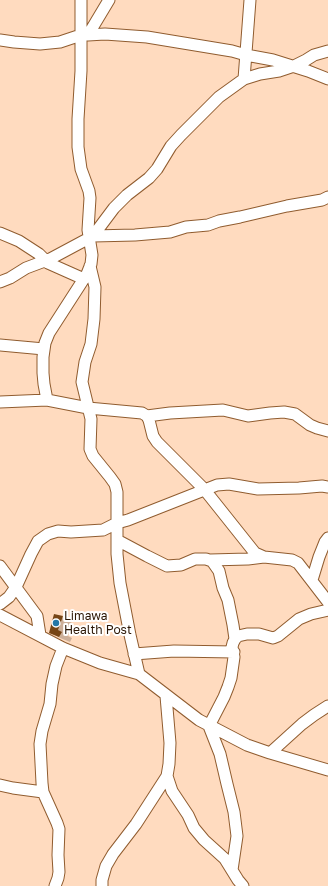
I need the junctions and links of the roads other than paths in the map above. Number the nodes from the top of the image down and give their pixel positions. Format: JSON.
{"nodes":[{"id":1,"x":81,"y":0,"type":"edge"},
{"id":2,"x":109,"y":0,"type":"edge"},
{"id":3,"x":250,"y":0,"type":"edge"},
{"id":4,"x":85,"y":35,"type":"junction"},
{"id":5,"x":2,"y":38,"type":"edge"},
{"id":6,"x":328,"y":51,"type":"edge"},
{"id":7,"x":246,"y":55,"type":"junction"},
{"id":8,"x":294,"y":66,"type":"junction"},
{"id":9,"x":244,"y":79,"type":"junction"},
{"id":10,"x":328,"y":79,"type":"edge"},
{"id":11,"x":328,"y":198,"type":"edge"},
{"id":12,"x":0,"y":233,"type":"edge"},
{"id":13,"x":91,"y":237,"type":"junction"},
{"id":14,"x":46,"y":261,"type":"junction"},
{"id":15,"x":90,"y":266,"type":"junction"},
{"id":16,"x":84,"y":279,"type":"junction"},
{"id":17,"x":0,"y":282,"type":"edge"},
{"id":18,"x":0,"y":344,"type":"edge"},
{"id":19,"x":44,"y":349,"type":"junction"},
{"id":20,"x":47,"y":400,"type":"junction"},
{"id":21,"x":0,"y":402,"type":"edge"},
{"id":22,"x":88,"y":408,"type":"junction"},
{"id":23,"x":147,"y":416,"type":"junction"},
{"id":24,"x":328,"y":431,"type":"edge"},
{"id":25,"x":328,"y":487,"type":"edge"},
{"id":26,"x":204,"y":489,"type":"junction"},
{"id":27,"x":117,"y":523,"type":"junction"},
{"id":28,"x":328,"y":538,"type":"edge"},
{"id":29,"x":117,"y":540,"type":"junction"},
{"id":30,"x":264,"y":558,"type":"junction"},
{"id":31,"x":210,"y":560,"type":"junction"},
{"id":32,"x":0,"y":566,"type":"edge"},
{"id":33,"x":312,"y":580,"type":"junction"},
{"id":34,"x":16,"y":587,"type":"junction"},
{"id":35,"x":328,"y":602,"type":"edge"},
{"id":36,"x":0,"y":604,"type":"edge"},
{"id":37,"x":328,"y":610,"type":"edge"},
{"id":38,"x":0,"y":615,"type":"edge"},
{"id":39,"x":40,"y":635,"type":"junction"},
{"id":40,"x":235,"y":639,"type":"junction"},
{"id":41,"x":63,"y":648,"type":"junction"},
{"id":42,"x":234,"y":652,"type":"junction"},
{"id":43,"x":134,"y":654,"type":"junction"},
{"id":44,"x":139,"y":674,"type":"junction"},
{"id":45,"x":166,"y":696,"type":"junction"},
{"id":46,"x":328,"y":706,"type":"edge"},
{"id":47,"x":209,"y":726,"type":"junction"},
{"id":48,"x":270,"y":753,"type":"junction"},
{"id":49,"x":328,"y":770,"type":"edge"},
{"id":50,"x":167,"y":776,"type":"junction"},
{"id":51,"x":0,"y":784,"type":"edge"},
{"id":52,"x":44,"y":792,"type":"junction"},
{"id":53,"x":232,"y":870,"type":"junction"},
{"id":54,"x":55,"y":886,"type":"edge"},
{"id":55,"x":102,"y":886,"type":"edge"},
{"id":56,"x":243,"y":886,"type":"edge"}],
"edges":[{"from":1,"to":4,"type":"street"},
{"from":2,"to":4,"type":"street"},
{"from":3,"to":7,"type":"street"},
{"from":4,"to":5,"type":"street"},
{"from":4,"to":7,"type":"street"},
{"from":4,"to":13,"type":"street"},
{"from":6,"to":8,"type":"street"},
{"from":7,"to":8,"type":"street"},
{"from":7,"to":9,"type":"street"},
{"from":8,"to":9,"type":"street"},
{"from":8,"to":10,"type":"street"},
{"from":9,"to":13,"type":"street"},
{"from":11,"to":13,"type":"street"},
{"from":12,"to":14,"type":"street"},
{"from":13,"to":14,"type":"street"},
{"from":13,"to":15,"type":"street"},
{"from":14,"to":16,"type":"street"},
{"from":14,"to":17,"type":"street"},
{"from":15,"to":16,"type":"street"},
{"from":15,"to":22,"type":"street"},
{"from":16,"to":19,"type":"street"},
{"from":18,"to":19,"type":"street"},
{"from":19,"to":20,"type":"street"},
{"from":20,"to":21,"type":"street"},
{"from":20,"to":22,"type":"street"},
{"from":22,"to":23,"type":"street"},
{"from":22,"to":27,"type":"street"},
{"from":23,"to":24,"type":"street"},
{"from":23,"to":26,"type":"street"},
{"from":25,"to":26,"type":"street"},
{"from":26,"to":27,"type":"street"},
{"from":26,"to":30,"type":"street"},
{"from":27,"to":29,"type":"street"},
{"from":27,"to":34,"type":"street"},
{"from":28,"to":33,"type":"street"},
{"from":29,"to":31,"type":"street"},
{"from":29,"to":43,"type":"street"},
{"from":30,"to":31,"type":"street"},
{"from":30,"to":33,"type":"street"},
{"from":31,"to":40,"type":"street"},
{"from":32,"to":34,"type":"street"},
{"from":33,"to":35,"type":"street"},
{"from":34,"to":36,"type":"street"},
{"from":34,"to":39,"type":"street"},
{"from":37,"to":40,"type":"street"},
{"from":38,"to":39,"type":"street"},
{"from":39,"to":41,"type":"street"},
{"from":40,"to":42,"type":"street"},
{"from":41,"to":44,"type":"street"},
{"from":41,"to":52,"type":"street"},
{"from":42,"to":43,"type":"street"},
{"from":42,"to":47,"type":"street"},
{"from":43,"to":44,"type":"street"},
{"from":44,"to":45,"type":"street"},
{"from":45,"to":47,"type":"street"},
{"from":45,"to":50,"type":"street"},
{"from":46,"to":48,"type":"street"},
{"from":47,"to":48,"type":"street"},
{"from":47,"to":53,"type":"street"},
{"from":48,"to":49,"type":"street"},
{"from":50,"to":53,"type":"street"},
{"from":50,"to":55,"type":"street"},
{"from":51,"to":52,"type":"street"},
{"from":52,"to":54,"type":"street"},
{"from":53,"to":56,"type":"street"}]}
